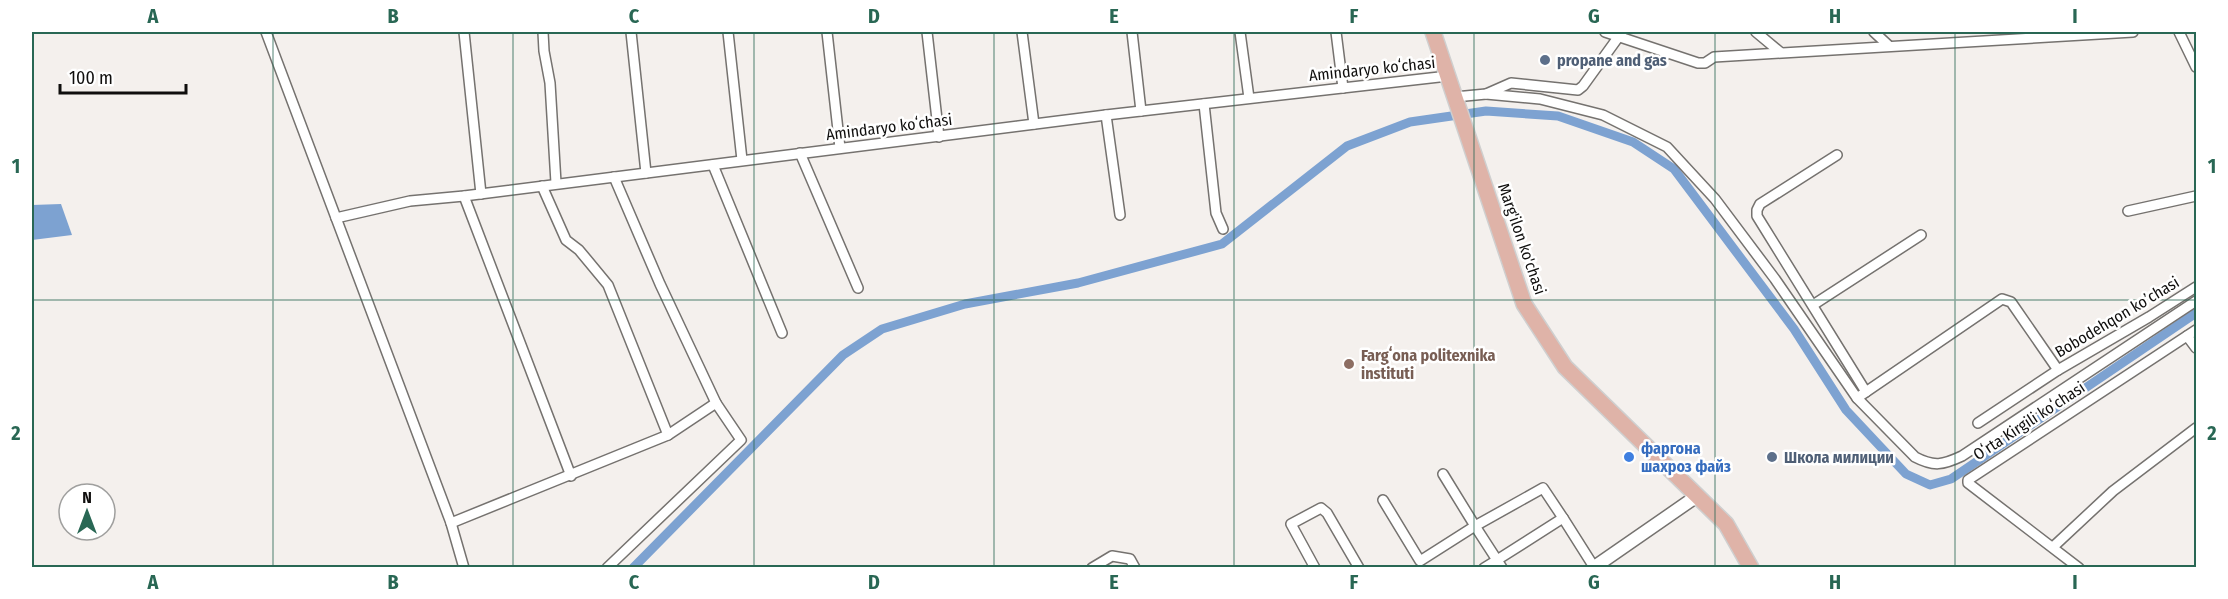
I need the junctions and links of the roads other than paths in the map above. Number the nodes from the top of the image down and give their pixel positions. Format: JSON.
{"nodes":[{"id":1,"x":266,"y":32,"type":"edge"},
{"id":2,"x":464,"y":32,"type":"edge"},
{"id":3,"x":543,"y":32,"type":"edge"},
{"id":4,"x":631,"y":32,"type":"edge"},
{"id":5,"x":728,"y":32,"type":"edge"},
{"id":6,"x":827,"y":32,"type":"edge"},
{"id":7,"x":927,"y":32,"type":"edge"},
{"id":8,"x":1022,"y":32,"type":"edge"},
{"id":9,"x":1132,"y":32,"type":"edge"},
{"id":10,"x":1240,"y":32,"type":"edge"},
{"id":11,"x":1336,"y":32,"type":"edge"},
{"id":12,"x":1433,"y":32,"type":"edge"},
{"id":13,"x":1605,"y":32,"type":"edge"},
{"id":14,"x":1756,"y":32,"type":"edge"},
{"id":15,"x":1874,"y":32,"type":"edge"},
{"id":16,"x":2116,"y":32,"type":"edge"},
{"id":17,"x":2133,"y":32,"type":"edge"},
{"id":18,"x":2179,"y":32,"type":"edge"},
{"id":19,"x":1621,"y":35,"type":"edge"},
{"id":20,"x":1991,"y":35,"type":"edge"},
{"id":21,"x":1888,"y":45,"type":"junction"},
{"id":22,"x":1780,"y":52,"type":"junction"},
{"id":23,"x":2196,"y":67,"type":"edge"},
{"id":24,"x":1448,"y":76,"type":"junction"},
{"id":25,"x":1343,"y":88,"type":"junction"},
{"id":26,"x":1486,"y":94,"type":"junction"},
{"id":27,"x":1250,"y":98,"type":"junction"},
{"id":28,"x":1456,"y":100,"type":"junction"},
{"id":29,"x":1204,"y":104,"type":"junction"},
{"id":30,"x":1141,"y":111,"type":"junction"},
{"id":31,"x":1106,"y":115,"type":"junction"},
{"id":32,"x":1034,"y":124,"type":"junction"},
{"id":33,"x":939,"y":136,"type":"junction"},
{"id":34,"x":840,"y":147,"type":"junction"},
{"id":35,"x":800,"y":153,"type":"junction"},
{"id":36,"x":1837,"y":155,"type":"dead end"},
{"id":37,"x":742,"y":160,"type":"junction"},
{"id":38,"x":713,"y":165,"type":"junction"},
{"id":39,"x":646,"y":173,"type":"junction"},
{"id":40,"x":614,"y":177,"type":"junction"},
{"id":41,"x":556,"y":183,"type":"junction"},
{"id":42,"x":542,"y":186,"type":"junction"},
{"id":43,"x":481,"y":194,"type":"junction"},
{"id":44,"x":464,"y":196,"type":"junction"},
{"id":45,"x":2196,"y":196,"type":"edge"},
{"id":46,"x":2128,"y":212,"type":"dead end"},
{"id":47,"x":1120,"y":215,"type":"dead end"},
{"id":48,"x":336,"y":218,"type":"junction"},
{"id":49,"x":1223,"y":229,"type":"dead end"},
{"id":50,"x":1921,"y":235,"type":"dead end"},
{"id":51,"x":2196,"y":287,"type":"edge"},
{"id":52,"x":858,"y":288,"type":"dead end"},
{"id":53,"x":2196,"y":301,"type":"edge"},
{"id":54,"x":1812,"y":305,"type":"junction"},
{"id":55,"x":2196,"y":330,"type":"edge"},
{"id":56,"x":782,"y":333,"type":"dead end"},
{"id":57,"x":2187,"y":336,"type":"junction"},
{"id":58,"x":2196,"y":348,"type":"edge"},
{"id":59,"x":2058,"y":370,"type":"junction"},
{"id":60,"x":1866,"y":392,"type":"junction"},
{"id":61,"x":1857,"y":398,"type":"junction"},
{"id":62,"x":716,"y":403,"type":"junction"},
{"id":63,"x":1978,"y":423,"type":"dead end"},
{"id":64,"x":2196,"y":428,"type":"edge"},
{"id":65,"x":668,"y":435,"type":"junction"},
{"id":66,"x":1443,"y":474,"type":"dead end"},
{"id":67,"x":571,"y":476,"type":"junction"},
{"id":68,"x":1697,"y":496,"type":"junction"},
{"id":69,"x":1383,"y":500,"type":"dead end"},
{"id":70,"x":1563,"y":518,"type":"junction"},
{"id":71,"x":451,"y":523,"type":"junction"},
{"id":72,"x":1475,"y":526,"type":"junction"},
{"id":73,"x":2053,"y":547,"type":"junction"},
{"id":74,"x":1420,"y":561,"type":"junction"},
{"id":75,"x":1499,"y":564,"type":"edge"},
{"id":76,"x":464,"y":567,"type":"edge"},
{"id":77,"x":607,"y":567,"type":"edge"},
{"id":78,"x":1092,"y":567,"type":"edge"},
{"id":79,"x":1135,"y":567,"type":"edge"},
{"id":80,"x":1315,"y":567,"type":"edge"},
{"id":81,"x":1359,"y":567,"type":"edge"},
{"id":82,"x":1409,"y":567,"type":"edge"},
{"id":83,"x":1484,"y":567,"type":"edge"},
{"id":84,"x":1594,"y":567,"type":"edge"},
{"id":85,"x":1751,"y":567,"type":"edge"},
{"id":86,"x":2079,"y":567,"type":"edge"}],
"edges":[{"from":1,"to":48,"type":"street"},
{"from":2,"to":43,"type":"street"},
{"from":3,"to":41,"type":"street"},
{"from":4,"to":39,"type":"street"},
{"from":5,"to":37,"type":"street"},
{"from":6,"to":34,"type":"street"},
{"from":7,"to":33,"type":"street"},
{"from":8,"to":32,"type":"street"},
{"from":9,"to":30,"type":"street"},
{"from":10,"to":27,"type":"street"},
{"from":11,"to":25,"type":"street"},
{"from":12,"to":24,"type":"main road"},
{"from":13,"to":19,"type":"street"},
{"from":14,"to":22,"type":"street"},
{"from":15,"to":21,"type":"street"},
{"from":16,"to":17,"type":"street"},
{"from":16,"to":20,"type":"street"},
{"from":18,"to":23,"type":"street"},
{"from":19,"to":22,"type":"street"},
{"from":19,"to":26,"type":"street"},
{"from":20,"to":21,"type":"street"},
{"from":21,"to":22,"type":"street"},
{"from":24,"to":25,"type":"street","name":"Amindaryo koʻchasi"},
{"from":24,"to":28,"type":"main road"},
{"from":25,"to":27,"type":"street","name":"Amindaryo koʻchasi"},
{"from":26,"to":28,"type":"street"},
{"from":26,"to":61,"type":"street"},
{"from":27,"to":29,"type":"street","name":"Amindaryo koʻchasi"},
{"from":28,"to":68,"type":"main road","name":"Marg'ilon ko'chasi"},
{"from":29,"to":30,"type":"street","name":"Amindaryo koʻchasi"},
{"from":29,"to":49,"type":"street"},
{"from":30,"to":31,"type":"street","name":"Amindaryo koʻchasi"},
{"from":31,"to":32,"type":"street","name":"Amindaryo koʻchasi"},
{"from":31,"to":47,"type":"street"},
{"from":32,"to":33,"type":"street","name":"Amindaryo koʻchasi"},
{"from":33,"to":34,"type":"street","name":"Amindaryo koʻchasi"},
{"from":34,"to":35,"type":"street","name":"Amindaryo koʻchasi"},
{"from":35,"to":37,"type":"street","name":"Amindaryo koʻchasi"},
{"from":35,"to":52,"type":"street"},
{"from":36,"to":54,"type":"street"},
{"from":37,"to":38,"type":"street","name":"Amindaryo koʻchasi"},
{"from":38,"to":39,"type":"street","name":"Amindaryo koʻchasi"},
{"from":38,"to":56,"type":"street"},
{"from":39,"to":40,"type":"street","name":"Amindaryo koʻchasi"},
{"from":40,"to":41,"type":"street","name":"Amindaryo koʻchasi"},
{"from":40,"to":62,"type":"street"},
{"from":41,"to":42,"type":"street","name":"Amindaryo koʻchasi"},
{"from":42,"to":43,"type":"street","name":"Amindaryo koʻchasi"},
{"from":42,"to":65,"type":"street"},
{"from":43,"to":44,"type":"street","name":"Amindaryo koʻchasi"},
{"from":44,"to":48,"type":"street","name":"Amindaryo koʻchasi"},
{"from":44,"to":67,"type":"street"},
{"from":45,"to":46,"type":"street"},
{"from":48,"to":71,"type":"street"},
{"from":50,"to":54,"type":"street"},
{"from":51,"to":59,"type":"street","name":"Bobodehqon koʼchasi"},
{"from":53,"to":61,"type":"street"},
{"from":54,"to":60,"type":"street"},
{"from":55,"to":57,"type":"street","name":"Oʻrta Kirgili koʻchasi"},
{"from":57,"to":58,"type":"street"},
{"from":57,"to":73,"type":"street","name":"Oʻrta Kirgili koʻchasi"},
{"from":59,"to":60,"type":"street","name":"Bobodehqon koʼchasi"},
{"from":59,"to":63,"type":"street"},
{"from":60,"to":61,"type":"street","name":"Bobodehqon koʼchasi"},
{"from":62,"to":65,"type":"street"},
{"from":62,"to":77,"type":"street"},
{"from":64,"to":73,"type":"street"},
{"from":65,"to":67,"type":"street"},
{"from":66,"to":72,"type":"street"},
{"from":67,"to":71,"type":"street"},
{"from":68,"to":84,"type":"street"},
{"from":68,"to":85,"type":"main road","name":"Marg'ilon ko'chasi"},
{"from":69,"to":74,"type":"street"},
{"from":70,"to":72,"type":"street"},
{"from":70,"to":75,"type":"street"},
{"from":70,"to":84,"type":"street"},
{"from":71,"to":76,"type":"street"},
{"from":72,"to":74,"type":"street"},
{"from":72,"to":75,"type":"street"},
{"from":73,"to":86,"type":"street","name":"Oʻrta Kirgili koʻchasi"},
{"from":74,"to":82,"type":"street"},
{"from":75,"to":83,"type":"street"},
{"from":78,"to":79,"type":"street"},
{"from":80,"to":81,"type":"street"}]}
